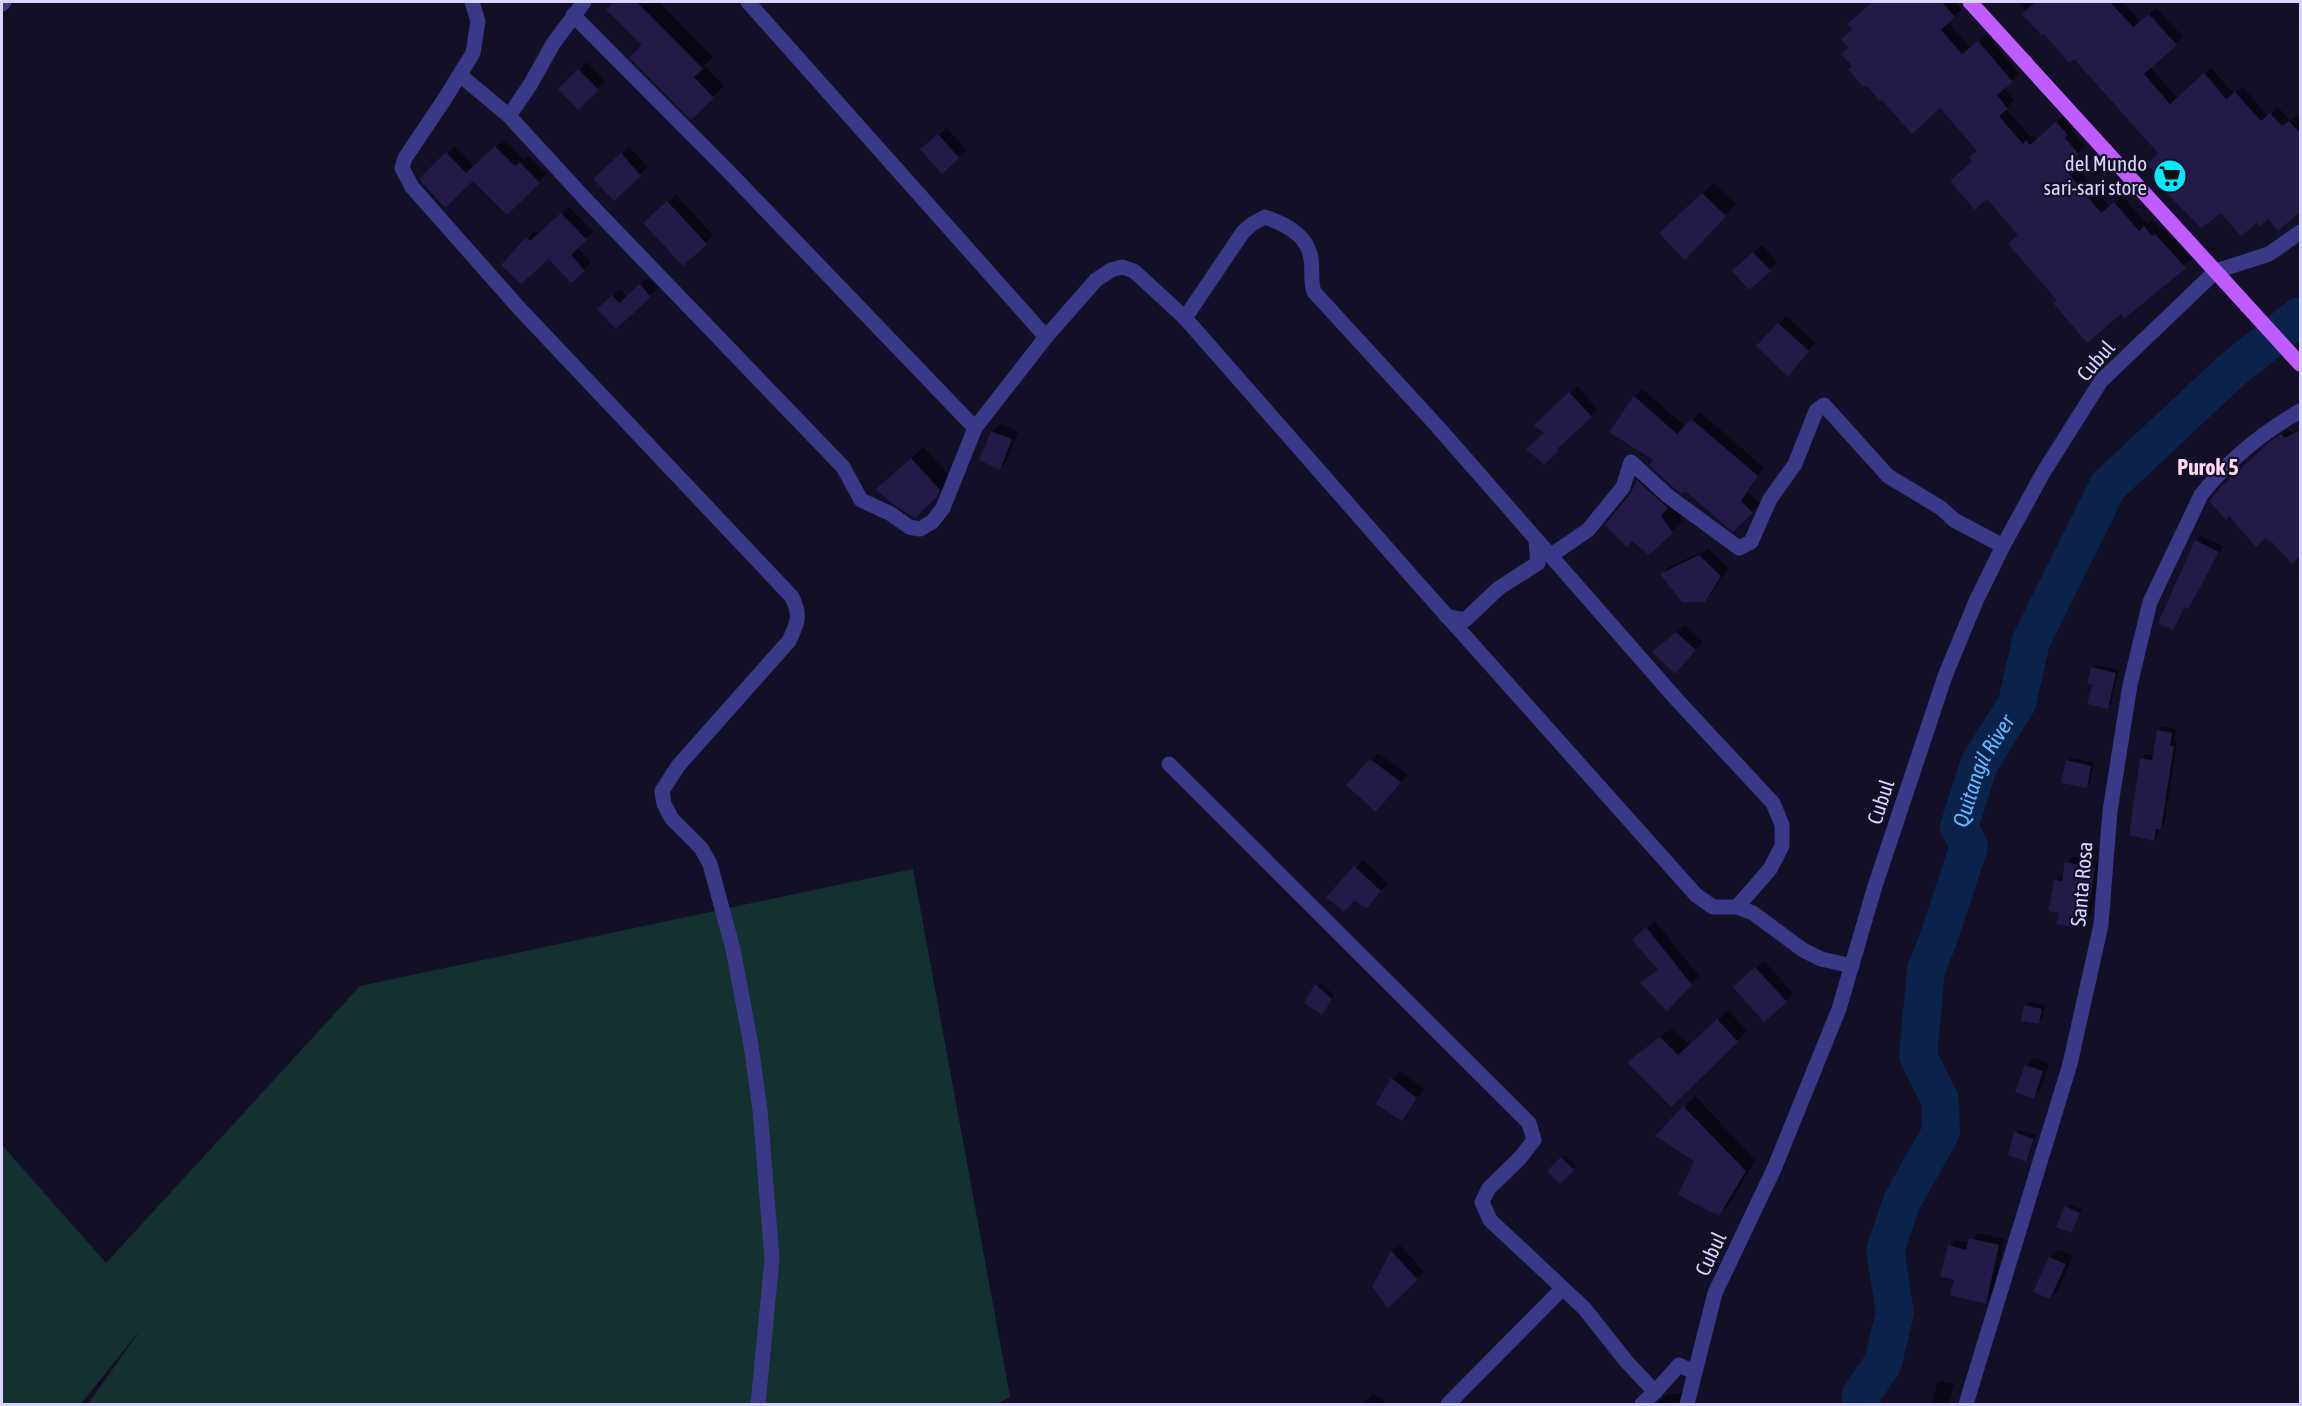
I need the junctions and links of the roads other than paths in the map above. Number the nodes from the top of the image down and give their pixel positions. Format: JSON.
{"nodes":[{"id":1,"x":472,"y":2,"type":"edge"},
{"id":2,"x":584,"y":2,"type":"edge"},
{"id":3,"x":748,"y":2,"type":"edge"},
{"id":4,"x":1970,"y":2,"type":"edge"},
{"id":5,"x":573,"y":15,"type":"junction"},
{"id":6,"x":460,"y":75,"type":"junction"},
{"id":7,"x":509,"y":116,"type":"junction"},
{"id":8,"x":2301,"y":232,"type":"edge"},
{"id":9,"x":2216,"y":271,"type":"junction"},
{"id":10,"x":1185,"y":318,"type":"junction"},
{"id":11,"x":1046,"y":337,"type":"junction"},
{"id":12,"x":2301,"y":364,"type":"edge"},
{"id":13,"x":2301,"y":411,"type":"edge"},
{"id":14,"x":975,"y":428,"type":"junction"},
{"id":15,"x":1536,"y":540,"type":"junction"},
{"id":16,"x":2002,"y":546,"type":"junction"},
{"id":17,"x":1551,"y":556,"type":"junction"},
{"id":18,"x":1446,"y":616,"type":"junction"},
{"id":19,"x":1169,"y":764,"type":"dead end"},
{"id":20,"x":1737,"y":907,"type":"junction"},
{"id":21,"x":1852,"y":966,"type":"junction"},
{"id":22,"x":1562,"y":1288,"type":"junction"},
{"id":23,"x":1694,"y":1372,"type":"junction"},
{"id":24,"x":1655,"y":1392,"type":"junction"},
{"id":25,"x":758,"y":1404,"type":"edge"},
{"id":26,"x":1448,"y":1404,"type":"edge"},
{"id":27,"x":1641,"y":1404,"type":"edge"},
{"id":28,"x":1687,"y":1404,"type":"edge"},
{"id":29,"x":1966,"y":1404,"type":"edge"}],
"edges":[{"from":1,"to":6,"type":"street"},
{"from":2,"to":5,"type":"street"},
{"from":3,"to":11,"type":"street"},
{"from":4,"to":9,"type":"main road"},
{"from":5,"to":7,"type":"street"},
{"from":5,"to":14,"type":"street"},
{"from":6,"to":7,"type":"street"},
{"from":6,"to":25,"type":"street"},
{"from":7,"to":14,"type":"street"},
{"from":8,"to":9,"type":"street"},
{"from":9,"to":12,"type":"main road"},
{"from":9,"to":16,"type":"street","name":"Cubul"},
{"from":10,"to":11,"type":"street"},
{"from":10,"to":15,"type":"street"},
{"from":10,"to":18,"type":"street"},
{"from":11,"to":14,"type":"street"},
{"from":13,"to":29,"type":"street","name":"Santa Rosa"},
{"from":15,"to":17,"type":"street"},
{"from":15,"to":18,"type":"street"},
{"from":16,"to":17,"type":"street"},
{"from":16,"to":21,"type":"street","name":"Cubul"},
{"from":17,"to":20,"type":"street"},
{"from":18,"to":20,"type":"street"},
{"from":19,"to":22,"type":"street"},
{"from":20,"to":21,"type":"street"},
{"from":21,"to":23,"type":"street","name":"Cubul"},
{"from":22,"to":24,"type":"street"},
{"from":22,"to":26,"type":"street"},
{"from":23,"to":24,"type":"street"},
{"from":23,"to":28,"type":"street","name":"Cubul"},
{"from":24,"to":27,"type":"street"}]}
